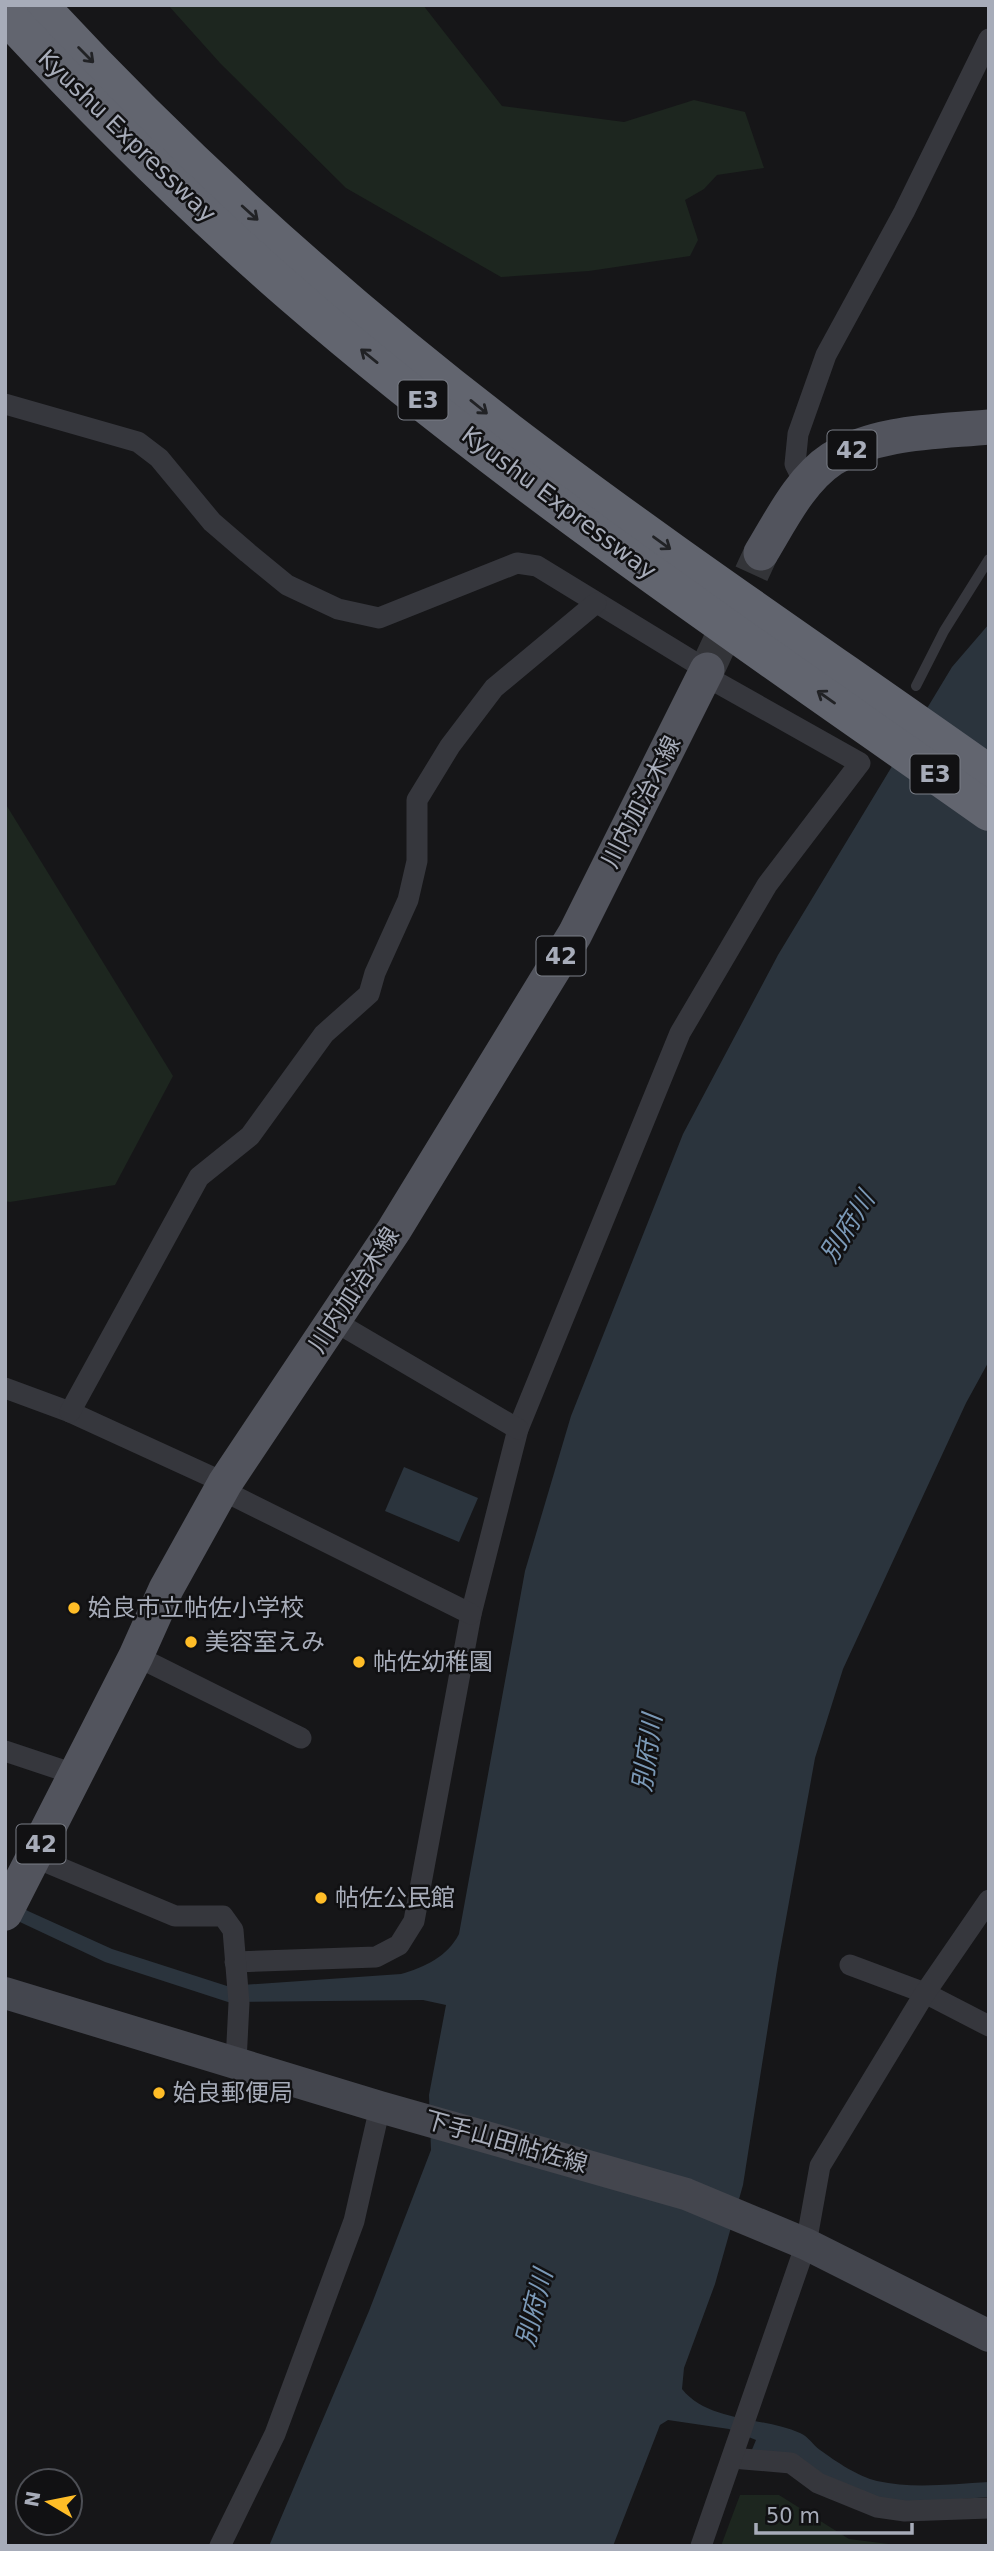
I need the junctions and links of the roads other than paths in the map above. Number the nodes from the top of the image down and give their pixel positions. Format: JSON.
{"nodes":[{"id":1,"x":39,"y":5,"type":"edge"},
{"id":2,"x":5,"y":14,"type":"edge"},
{"id":3,"x":989,"y":39,"type":"edge"},
{"id":4,"x":5,"y":404,"type":"edge"},
{"id":5,"x":989,"y":427,"type":"edge"},
{"id":6,"x":806,"y":486,"type":"junction"},
{"id":7,"x":761,"y":553,"type":"tunnel mouth"},
{"id":8,"x":989,"y":559,"type":"edge"},
{"id":9,"x":596,"y":603,"type":"junction"},
{"id":10,"x":708,"y":670,"type":"junction"},
{"id":11,"x":899,"y":711,"type":"junction"},
{"id":12,"x":989,"y":774,"type":"edge"},
{"id":13,"x":989,"y":812,"type":"edge"},
{"id":14,"x":334,"y":1321,"type":"junction"},
{"id":15,"x":5,"y":1388,"type":"edge"},
{"id":16,"x":70,"y":1412,"type":"junction"},
{"id":17,"x":518,"y":1429,"type":"junction"},
{"id":18,"x":223,"y":1486,"type":"junction"},
{"id":19,"x":471,"y":1614,"type":"junction"},
{"id":20,"x":136,"y":1656,"type":"junction"},
{"id":21,"x":301,"y":1738,"type":"dead end"},
{"id":22,"x":5,"y":1751,"type":"edge"},
{"id":23,"x":74,"y":1774,"type":"junction"},
{"id":24,"x":34,"y":1857,"type":"junction"},
{"id":25,"x":989,"y":1900,"type":"edge"},
{"id":26,"x":5,"y":1913,"type":"edge"},
{"id":27,"x":850,"y":1965,"type":"dead end"},
{"id":28,"x":236,"y":1971,"type":"junction"},
{"id":29,"x":5,"y":1993,"type":"edge"},
{"id":30,"x":925,"y":1993,"type":"junction"},
{"id":31,"x":989,"y":2026,"type":"edge"},
{"id":32,"x":236,"y":2062,"type":"junction"},
{"id":33,"x":380,"y":2107,"type":"junction"},
{"id":34,"x":806,"y":2244,"type":"junction"},
{"id":35,"x":989,"y":2336,"type":"edge"},
{"id":36,"x":733,"y":2458,"type":"junction"},
{"id":37,"x":989,"y":2508,"type":"edge"},
{"id":38,"x":220,"y":2546,"type":"edge"},
{"id":39,"x":701,"y":2546,"type":"edge"}],
"edges":[{"from":1,"to":11,"type":"highway","name":"Kyushu Expressway","number":"E3","one_way":true},
{"from":11,"to":2,"type":"highway","name":"Kyushu Expressway","number":"E3","one_way":true},
{"from":3,"to":6,"type":"street"},
{"from":4,"to":9,"type":"street"},
{"from":5,"to":6,"type":"main road","number":"42"},
{"from":6,"to":7,"type":"main road","number":"42"},
{"from":8,"to":11,"type":"lane"},
{"from":9,"to":10,"type":"street"},
{"from":9,"to":16,"type":"street"},
{"from":10,"to":14,"type":"main road","name":"川内加治木線","number":"42"},
{"from":10,"to":17,"type":"street"},
{"from":11,"to":12,"type":"highway","name":"Kyushu Expressway","number":"E3"},
{"from":11,"to":13,"type":"highway","name":"Kyushu Expressway","number":"E3"},
{"from":14,"to":17,"type":"street"},
{"from":14,"to":18,"type":"main road","name":"川内加治木線","number":"42"},
{"from":15,"to":16,"type":"street"},
{"from":16,"to":18,"type":"street"},
{"from":17,"to":19,"type":"street"},
{"from":18,"to":19,"type":"street"},
{"from":18,"to":20,"type":"main road","name":"川内加治木線","number":"42"},
{"from":19,"to":28,"type":"street"},
{"from":20,"to":21,"type":"street"},
{"from":20,"to":23,"type":"main road","name":"川内加治木線","number":"42"},
{"from":22,"to":23,"type":"street"},
{"from":23,"to":24,"type":"main road","name":"川内加治木線","number":"42"},
{"from":24,"to":26,"type":"main road","name":"川内加治木線","number":"42"},
{"from":24,"to":28,"type":"street"},
{"from":25,"to":30,"type":"street"},
{"from":27,"to":30,"type":"street"},
{"from":28,"to":32,"type":"street"},
{"from":29,"to":32,"type":"main road","name":"下手山田帖佐線"},
{"from":30,"to":31,"type":"street"},
{"from":30,"to":34,"type":"street"},
{"from":32,"to":33,"type":"main road","name":"下手山田帖佐線"},
{"from":33,"to":34,"type":"main road","name":"下手山田帖佐線"},
{"from":33,"to":38,"type":"street"},
{"from":34,"to":35,"type":"main road","name":"下手山田帖佐線"},
{"from":34,"to":36,"type":"street"},
{"from":36,"to":37,"type":"street"},
{"from":36,"to":39,"type":"street"}]}
